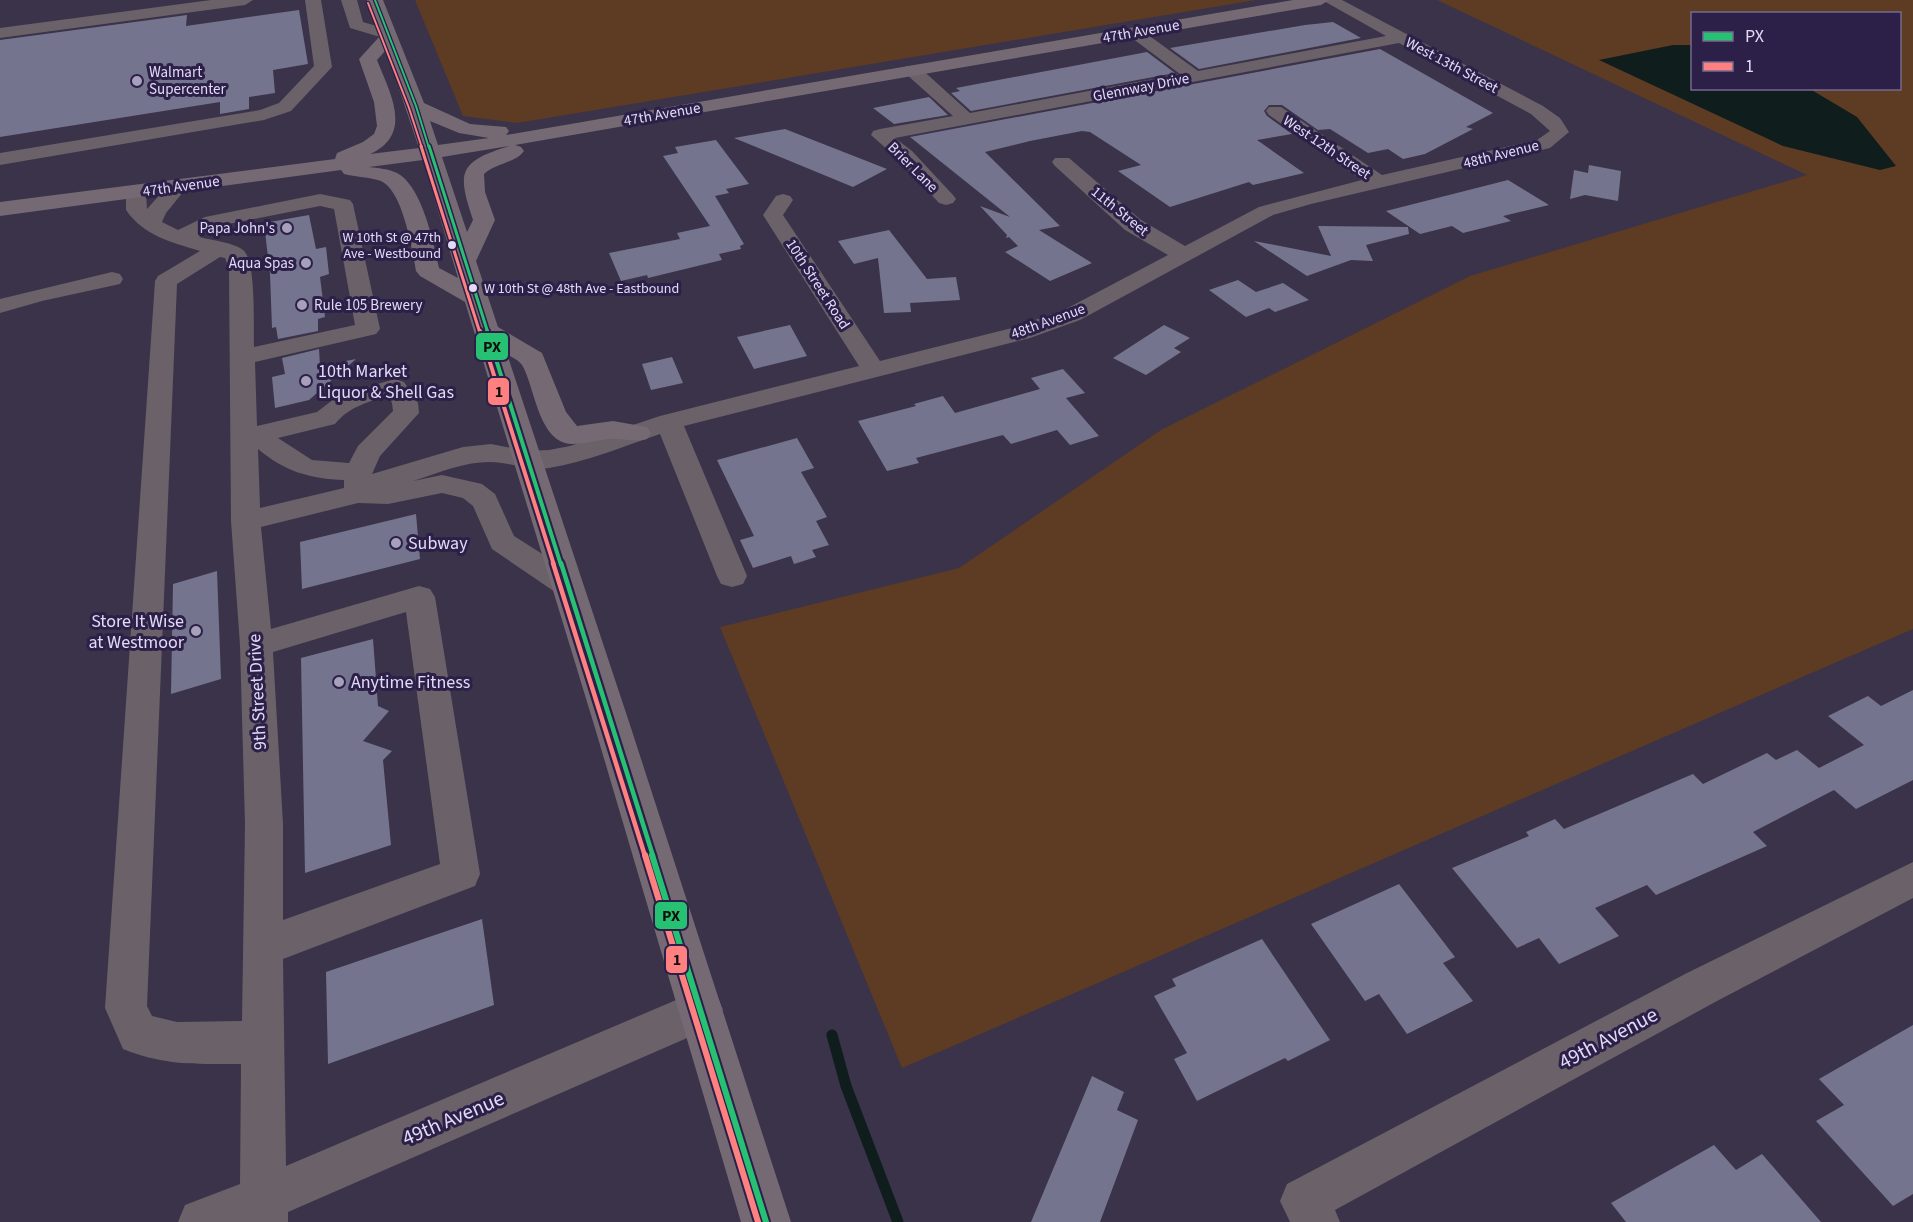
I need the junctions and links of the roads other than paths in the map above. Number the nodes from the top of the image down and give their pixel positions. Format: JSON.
{"nodes":[{"id":1,"x":245,"y":0,"type":"edge"},
{"id":2,"x":313,"y":0,"type":"edge"},
{"id":3,"x":349,"y":0,"type":"edge"},
{"id":4,"x":375,"y":0,"type":"edge"},
{"id":5,"x":1321,"y":0,"type":"edge"},
{"id":6,"x":1330,"y":0,"type":"edge"},
{"id":7,"x":1134,"y":32,"type":"junction"},
{"id":8,"x":0,"y":33,"type":"edge"},
{"id":9,"x":388,"y":36,"type":"junction"},
{"id":10,"x":1401,"y":38,"type":"junction"},
{"id":11,"x":912,"y":70,"type":"junction"},
{"id":12,"x":1195,"y":77,"type":"junction"},
{"id":13,"x":416,"y":106,"type":"junction"},
{"id":14,"x":1275,"y":111,"type":"dead end"},
{"id":15,"x":966,"y":119,"type":"junction"},
{"id":16,"x":608,"y":124,"type":"junction"},
{"id":17,"x":568,"y":131,"type":"junction"},
{"id":18,"x":880,"y":135,"type":"joint"},
{"id":19,"x":1554,"y":138,"type":"joint"},
{"id":20,"x":429,"y":153,"type":"junction"},
{"id":21,"x":0,"y":159,"type":"edge"},
{"id":22,"x":1062,"y":162,"type":"dead end"},
{"id":23,"x":322,"y":167,"type":"junction"},
{"id":24,"x":1379,"y":182,"type":"junction"},
{"id":25,"x":178,"y":186,"type":"junction"},
{"id":26,"x":136,"y":192,"type":"junction"},
{"id":27,"x":945,"y":199,"type":"dead end"},
{"id":28,"x":783,"y":200,"type":"dead end"},
{"id":29,"x":0,"y":209,"type":"edge"},
{"id":30,"x":150,"y":224,"type":"junction"},
{"id":31,"x":182,"y":237,"type":"junction"},
{"id":32,"x":219,"y":248,"type":"junction"},
{"id":33,"x":1183,"y":254,"type":"junction"},
{"id":34,"x":465,"y":260,"type":"junction"},
{"id":35,"x":112,"y":279,"type":"dead end"},
{"id":36,"x":477,"y":299,"type":"junction"},
{"id":37,"x":0,"y":306,"type":"edge"},
{"id":38,"x":487,"y":331,"type":"junction"},
{"id":39,"x":244,"y":357,"type":"junction"},
{"id":40,"x":873,"y":369,"type":"junction"},
{"id":41,"x":669,"y":423,"type":"junction"},
{"id":42,"x":637,"y":433,"type":"junction"},
{"id":43,"x":250,"y":436,"type":"junction"},
{"id":44,"x":526,"y":459,"type":"junction"},
{"id":45,"x":361,"y":472,"type":"junction"},
{"id":46,"x":246,"y":521,"type":"junction"},
{"id":47,"x":732,"y":576,"type":"dead end"},
{"id":48,"x":566,"y":584,"type":"junction"},
{"id":49,"x":256,"y":645,"type":"junction"},
{"id":50,"x":1913,"y":879,"type":"edge"},
{"id":51,"x":263,"y":948,"type":"junction"},
{"id":52,"x":702,"y":1010,"type":"junction"},
{"id":53,"x":264,"y":1042,"type":"junction"},
{"id":54,"x":264,"y":1210,"type":"edge"},
{"id":55,"x":1310,"y":1211,"type":"edge"},
{"id":56,"x":202,"y":1222,"type":"edge"},
{"id":57,"x":766,"y":1222,"type":"edge"}],
"edges":[{"from":1,"to":8,"type":"street"},
{"from":2,"to":21,"type":"street"},
{"from":3,"to":9,"type":"street"},
{"from":4,"to":9,"type":"main road"},
{"from":5,"to":7,"type":"main road","name":"47th Avenue"},
{"from":6,"to":10,"type":"street","name":"West 13th Street"},
{"from":7,"to":11,"type":"main road","name":"47th Avenue"},
{"from":7,"to":12,"type":"street"},
{"from":9,"to":13,"type":"main road"},
{"from":9,"to":23,"type":"main road"},
{"from":10,"to":12,"type":"street","name":"Glennway Drive"},
{"from":10,"to":19,"type":"street","name":"West 13th Street"},
{"from":11,"to":15,"type":"street"},
{"from":11,"to":16,"type":"main road","name":"47th Avenue"},
{"from":12,"to":15,"type":"street","name":"Glennway Drive"},
{"from":13,"to":16,"type":"main road"},
{"from":13,"to":20,"type":"main road"},
{"from":14,"to":24,"type":"street","name":"West 12th Street"},
{"from":15,"to":18,"type":"street","name":"Glennway Drive"},
{"from":16,"to":17,"type":"main road","name":"47th Avenue"},
{"from":17,"to":20,"type":"main road","name":"47th Avenue"},
{"from":17,"to":34,"type":"main road"},
{"from":18,"to":27,"type":"street","name":"Brier Lane"},
{"from":19,"to":24,"type":"street","name":"48th Avenue"},
{"from":20,"to":23,"type":"main road","name":"47th Avenue"},
{"from":20,"to":34,"type":"main road"},
{"from":22,"to":33,"type":"street","name":"11th Street"},
{"from":23,"to":25,"type":"main road","name":"47th Avenue"},
{"from":23,"to":36,"type":"main road"},
{"from":24,"to":33,"type":"street","name":"48th Avenue"},
{"from":25,"to":26,"type":"main road","name":"47th Avenue"},
{"from":25,"to":30,"type":"street"},
{"from":26,"to":29,"type":"main road","name":"47th Avenue"},
{"from":26,"to":30,"type":"street"},
{"from":28,"to":40,"type":"street","name":"10th Street Road"},
{"from":30,"to":31,"type":"street","name":"9th Street Drive"},
{"from":31,"to":32,"type":"street","name":"9th Street Drive"},
{"from":31,"to":39,"type":"street"},
{"from":32,"to":39,"type":"street","name":"9th Street Drive"},
{"from":32,"to":53,"type":"street"},
{"from":33,"to":40,"type":"street","name":"48th Avenue"},
{"from":34,"to":36,"type":"main road"},
{"from":35,"to":37,"type":"street"},
{"from":36,"to":38,"type":"main road"},
{"from":38,"to":42,"type":"main road"},
{"from":38,"to":44,"type":"main road"},
{"from":39,"to":43,"type":"street","name":"9th Street Drive"},
{"from":40,"to":41,"type":"street","name":"48th Avenue"},
{"from":41,"to":42,"type":"street","name":"48th Avenue"},
{"from":41,"to":47,"type":"street"},
{"from":42,"to":44,"type":"street","name":"48th Avenue"},
{"from":43,"to":45,"type":"street"},
{"from":43,"to":45,"type":"street"},
{"from":43,"to":46,"type":"street","name":"9th Street Drive"},
{"from":44,"to":45,"type":"street","name":"48th Avenue"},
{"from":44,"to":48,"type":"main road"},
{"from":45,"to":46,"type":"street"},
{"from":45,"to":48,"type":"street"},
{"from":46,"to":49,"type":"street","name":"9th Street Drive"},
{"from":48,"to":52,"type":"main road"},
{"from":49,"to":51,"type":"street","name":"9th Street Drive"},
{"from":49,"to":51,"type":"street"},
{"from":50,"to":55,"type":"street","name":"49th Avenue"},
{"from":51,"to":53,"type":"street","name":"9th Street Drive"},
{"from":52,"to":54,"type":"street","name":"49th Avenue"},
{"from":52,"to":57,"type":"main road"},
{"from":53,"to":54,"type":"street","name":"9th Street Drive"},
{"from":54,"to":56,"type":"street","name":"49th Avenue"}]}
